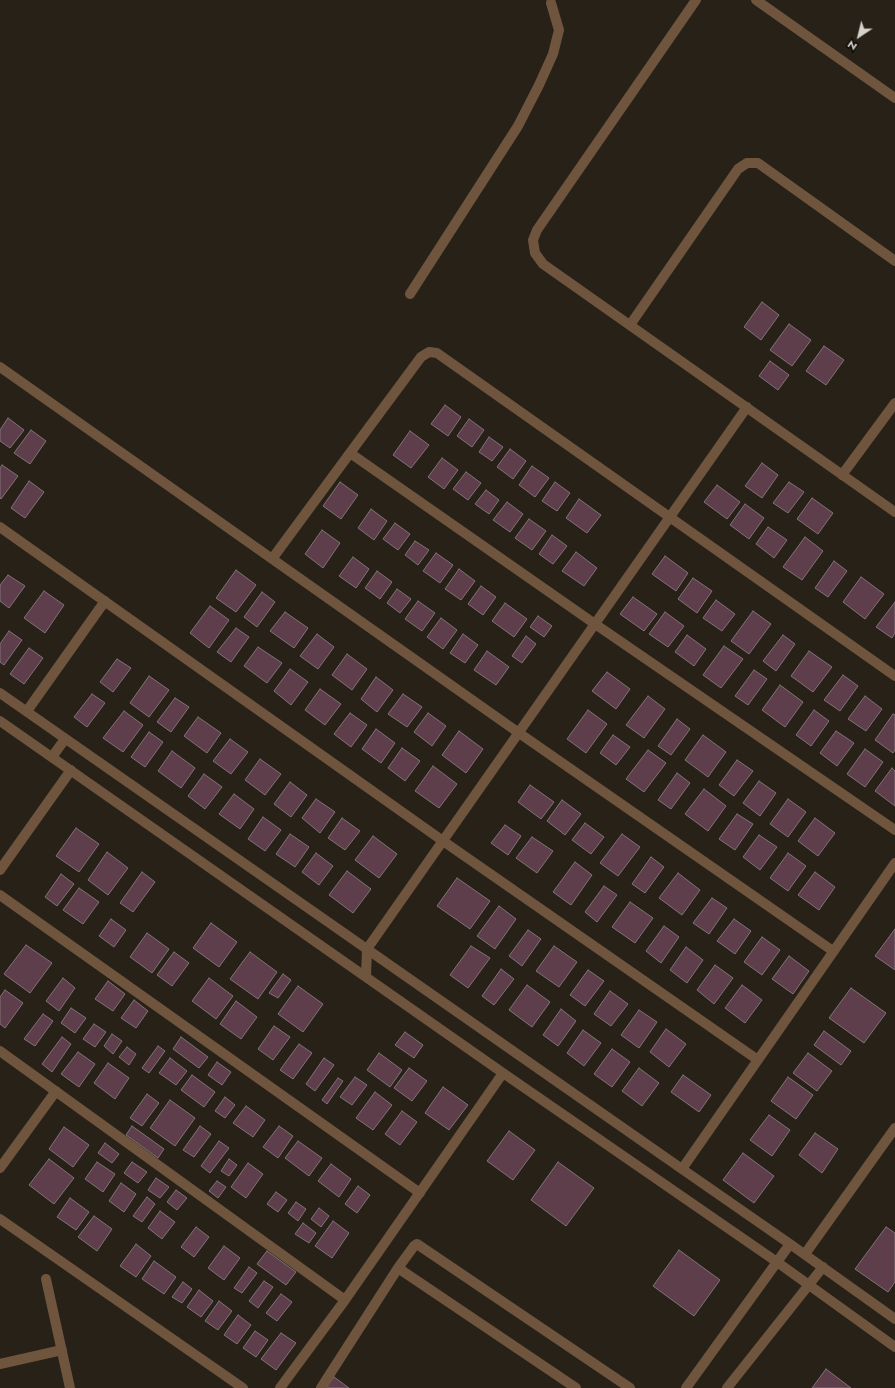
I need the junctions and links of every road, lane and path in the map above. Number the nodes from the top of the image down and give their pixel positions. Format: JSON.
{"nodes":[{"id":1,"x":696,"y":0,"type":"edge"},
{"id":2,"x":756,"y":0,"type":"edge"},
{"id":3,"x":550,"y":1,"type":"edge"},
{"id":4,"x":895,"y":98,"type":"edge"},
{"id":5,"x":895,"y":261,"type":"edge"},
{"id":6,"x":410,"y":294,"type":"dead end"},
{"id":7,"x":630,"y":325,"type":"junction"},
{"id":8,"x":0,"y":366,"type":"edge"},
{"id":9,"x":895,"y":403,"type":"edge"},
{"id":10,"x":747,"y":408,"type":"junction"},
{"id":11,"x":350,"y":453,"type":"junction"},
{"id":12,"x":842,"y":475,"type":"junction"},
{"id":13,"x":895,"y":512,"type":"edge"},
{"id":14,"x":670,"y":517,"type":"junction"},
{"id":15,"x":0,"y":527,"type":"edge"},
{"id":16,"x":272,"y":559,"type":"junction"},
{"id":17,"x":105,"y":602,"type":"junction"},
{"id":18,"x":595,"y":624,"type":"junction"},
{"id":19,"x":895,"y":676,"type":"edge"},
{"id":20,"x":0,"y":693,"type":"edge"},
{"id":21,"x":27,"y":711,"type":"junction"},
{"id":22,"x":0,"y":720,"type":"edge"},
{"id":23,"x":519,"y":733,"type":"junction"},
{"id":24,"x":65,"y":739,"type":"junction"},
{"id":25,"x":52,"y":756,"type":"junction"},
{"id":26,"x":71,"y":770,"type":"junction"},
{"id":27,"x":895,"y":830,"type":"edge"},
{"id":28,"x":443,"y":841,"type":"junction"},
{"id":29,"x":895,"y":863,"type":"edge"},
{"id":30,"x":0,"y":870,"type":"edge"},
{"id":31,"x":0,"y":895,"type":"edge"},
{"id":32,"x":367,"y":949,"type":"junction"},
{"id":33,"x":834,"y":951,"type":"junction"},
{"id":34,"x":366,"y":976,"type":"junction"},
{"id":35,"x":0,"y":1051,"type":"edge"},
{"id":36,"x":758,"y":1060,"type":"junction"},
{"id":37,"x":504,"y":1073,"type":"junction"},
{"id":38,"x":56,"y":1091,"type":"junction"},
{"id":39,"x":895,"y":1128,"type":"edge"},
{"id":40,"x":0,"y":1168,"type":"edge"},
{"id":41,"x":682,"y":1169,"type":"junction"},
{"id":42,"x":420,"y":1193,"type":"junction"},
{"id":43,"x":0,"y":1219,"type":"edge"},
{"id":44,"x":790,"y":1244,"type":"junction"},
{"id":45,"x":805,"y":1254,"type":"junction"},
{"id":46,"x":777,"y":1262,"type":"junction"},
{"id":47,"x":823,"y":1267,"type":"junction"},
{"id":48,"x":398,"y":1268,"type":"junction"},
{"id":49,"x":46,"y":1279,"type":"dead end"},
{"id":50,"x":808,"y":1286,"type":"junction"},
{"id":51,"x":345,"y":1300,"type":"junction"},
{"id":52,"x":895,"y":1319,"type":"edge"},
{"id":53,"x":895,"y":1347,"type":"edge"},
{"id":54,"x":62,"y":1350,"type":"junction"},
{"id":55,"x":0,"y":1364,"type":"edge"},
{"id":56,"x":70,"y":1388,"type":"edge"},
{"id":57,"x":243,"y":1388,"type":"edge"},
{"id":58,"x":280,"y":1388,"type":"edge"},
{"id":59,"x":321,"y":1388,"type":"edge"},
{"id":60,"x":576,"y":1388,"type":"edge"},
{"id":61,"x":630,"y":1388,"type":"edge"},
{"id":62,"x":686,"y":1388,"type":"edge"},
{"id":63,"x":727,"y":1388,"type":"edge"}],
"edges":[{"from":1,"to":7,"type":"street"},
{"from":2,"to":4,"type":"street"},
{"from":3,"to":6,"type":"street"},
{"from":5,"to":7,"type":"street"},
{"from":7,"to":10,"type":"street"},
{"from":8,"to":16,"type":"street"},
{"from":9,"to":12,"type":"street"},
{"from":10,"to":12,"type":"street"},
{"from":10,"to":14,"type":"street"},
{"from":11,"to":14,"type":"street"},
{"from":11,"to":16,"type":"street"},
{"from":11,"to":18,"type":"street"},
{"from":12,"to":13,"type":"street"},
{"from":14,"to":18,"type":"street"},
{"from":14,"to":19,"type":"street"},
{"from":15,"to":17,"type":"street"},
{"from":16,"to":23,"type":"street"},
{"from":17,"to":21,"type":"street"},
{"from":17,"to":28,"type":"street"},
{"from":18,"to":23,"type":"street"},
{"from":18,"to":27,"type":"street"},
{"from":20,"to":21,"type":"street"},
{"from":21,"to":24,"type":"street"},
{"from":22,"to":25,"type":"street"},
{"from":23,"to":28,"type":"street"},
{"from":23,"to":33,"type":"street"},
{"from":24,"to":25,"type":"street"},
{"from":24,"to":32,"type":"street"},
{"from":25,"to":26,"type":"street"},
{"from":26,"to":30,"type":"street"},
{"from":26,"to":34,"type":"street"},
{"from":28,"to":32,"type":"street"},
{"from":28,"to":36,"type":"street"},
{"from":29,"to":33,"type":"street"},
{"from":31,"to":42,"type":"street"},
{"from":32,"to":34,"type":"street"},
{"from":32,"to":41,"type":"street"},
{"from":33,"to":36,"type":"street"},
{"from":34,"to":37,"type":"street"},
{"from":35,"to":38,"type":"street"},
{"from":36,"to":41,"type":"street"},
{"from":37,"to":42,"type":"street"},
{"from":37,"to":46,"type":"street"},
{"from":38,"to":40,"type":"street"},
{"from":38,"to":51,"type":"street"},
{"from":39,"to":45,"type":"street"},
{"from":41,"to":44,"type":"street"},
{"from":42,"to":51,"type":"street"},
{"from":43,"to":57,"type":"street"},
{"from":44,"to":45,"type":"street"},
{"from":44,"to":46,"type":"street"},
{"from":45,"to":47,"type":"street"},
{"from":46,"to":50,"type":"street"},
{"from":46,"to":62,"type":"street"},
{"from":47,"to":50,"type":"street"},
{"from":47,"to":52,"type":"street"},
{"from":48,"to":59,"type":"street"},
{"from":48,"to":60,"type":"street"},
{"from":48,"to":61,"type":"street"},
{"from":49,"to":54,"type":"street"},
{"from":50,"to":53,"type":"street"},
{"from":50,"to":63,"type":"street"},
{"from":51,"to":58,"type":"street"},
{"from":54,"to":55,"type":"street"},
{"from":54,"to":56,"type":"street"}]}
